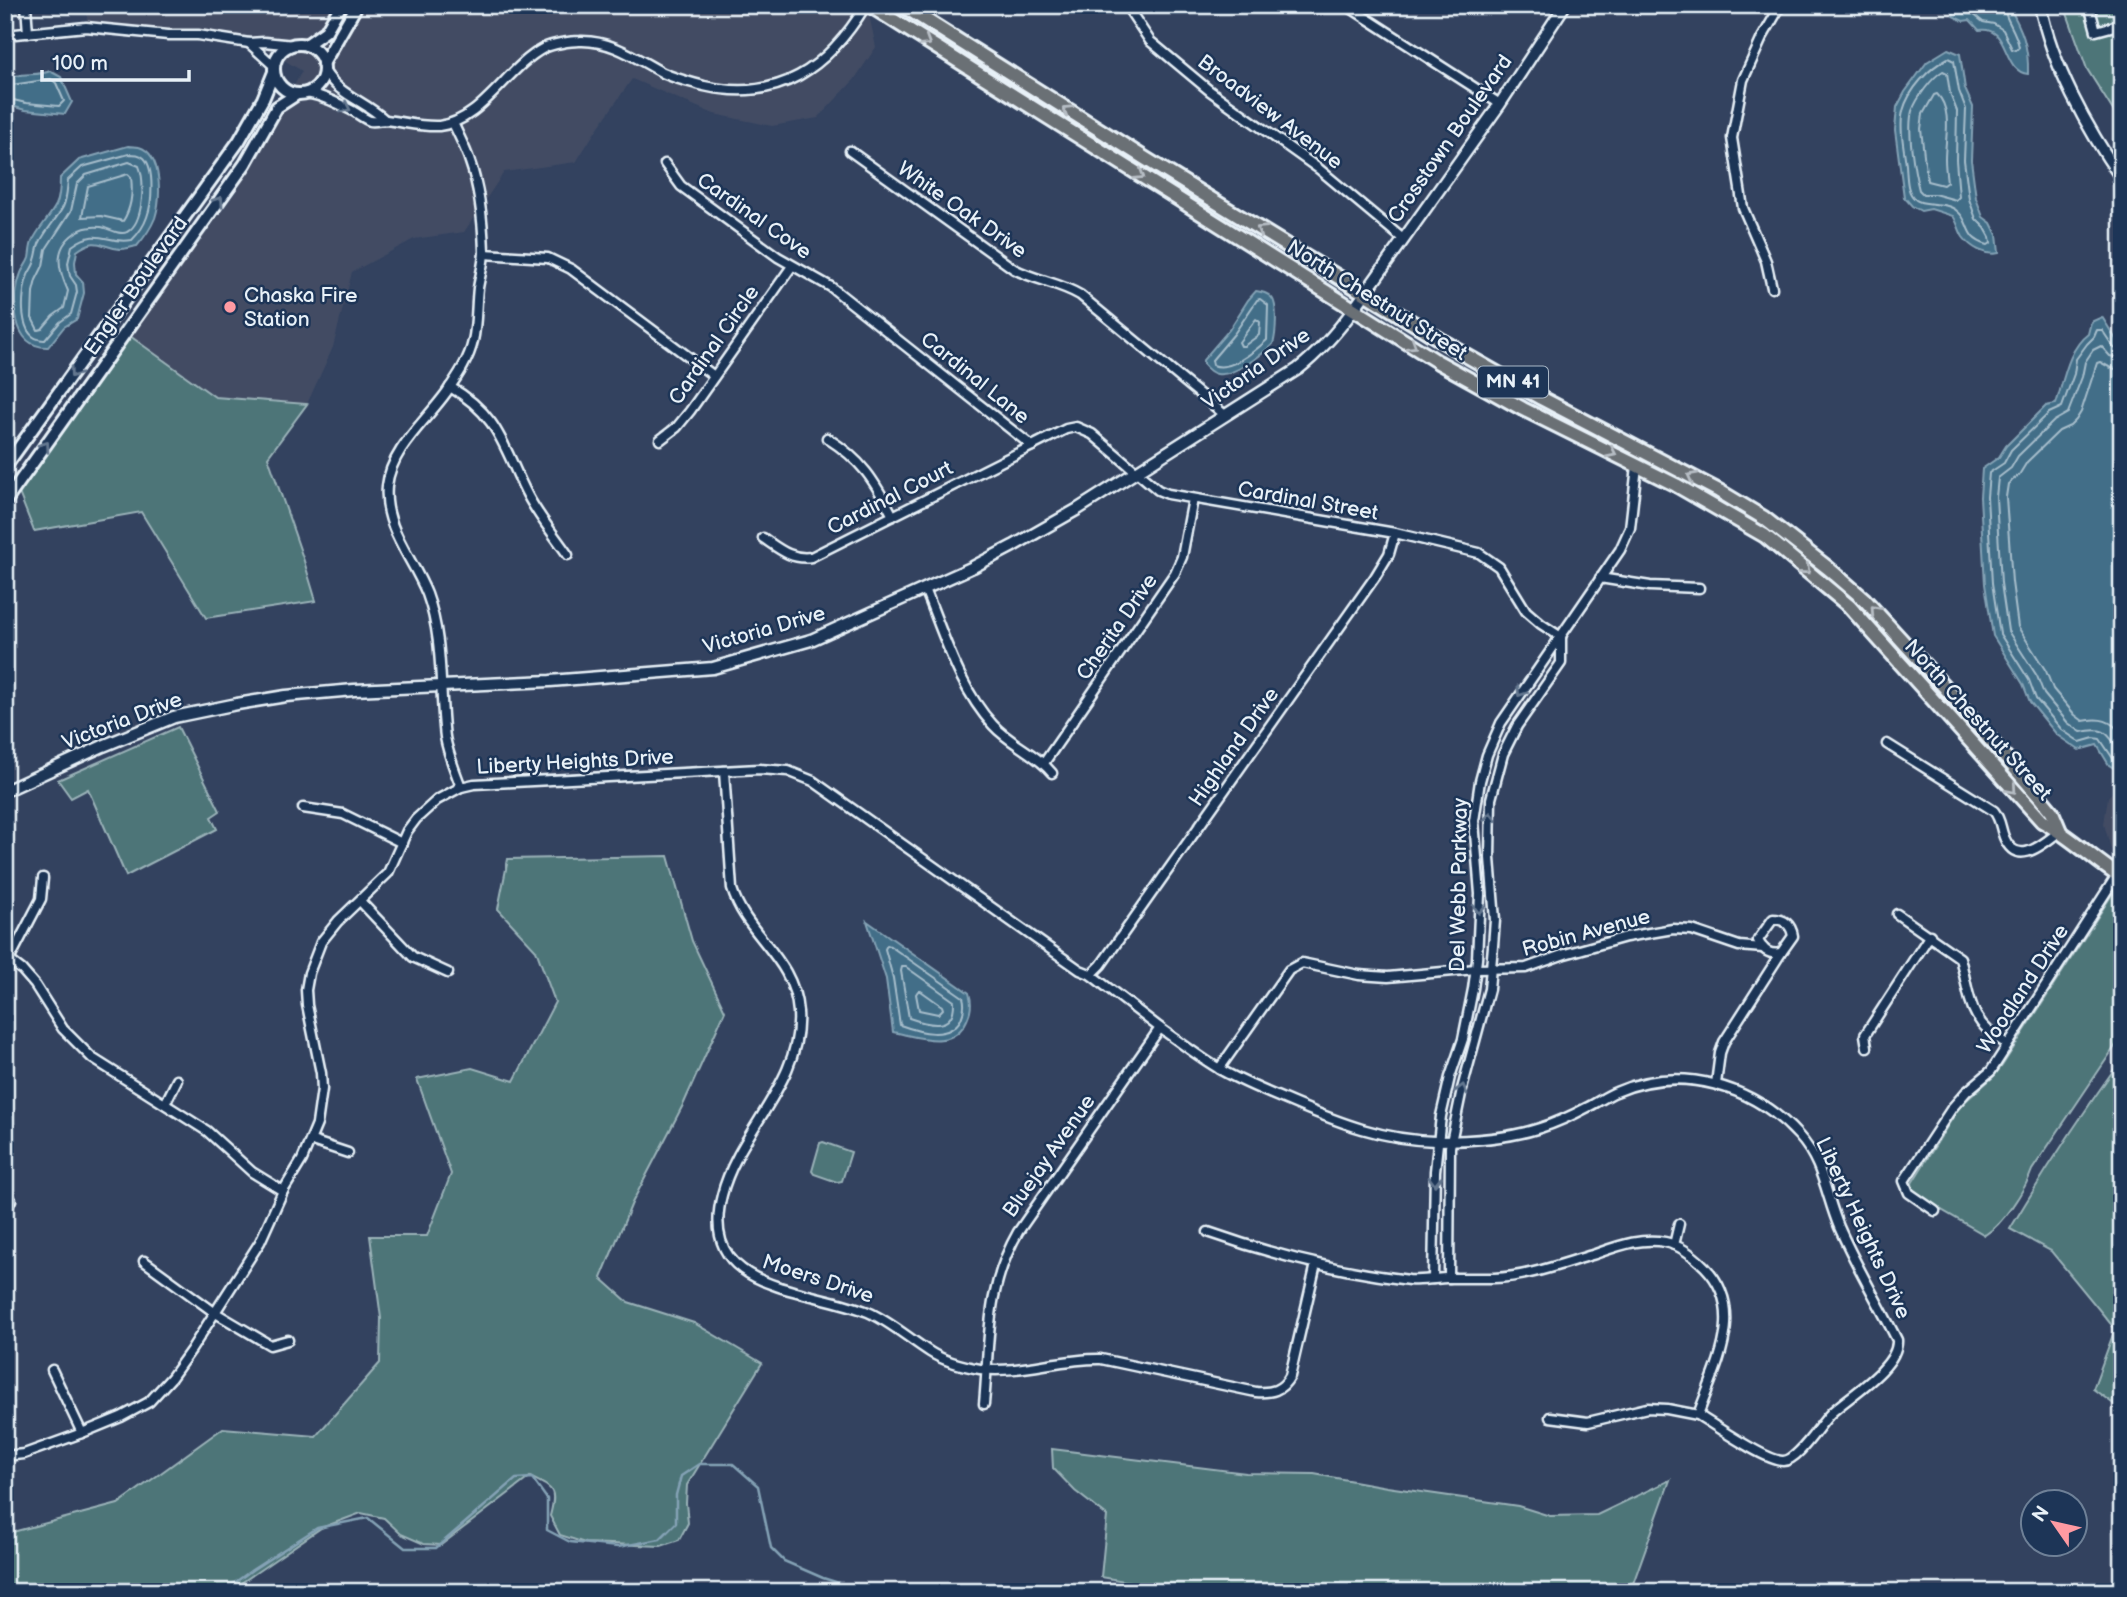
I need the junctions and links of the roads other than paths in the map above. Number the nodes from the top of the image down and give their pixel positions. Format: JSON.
{"nodes":[{"id":1,"x":26,"y":5,"type":"edge"},
{"id":2,"x":341,"y":5,"type":"edge"},
{"id":3,"x":357,"y":5,"type":"edge"},
{"id":4,"x":867,"y":5,"type":"edge"},
{"id":5,"x":902,"y":5,"type":"edge"},
{"id":6,"x":1126,"y":5,"type":"edge"},
{"id":7,"x":1346,"y":5,"type":"edge"},
{"id":8,"x":1565,"y":5,"type":"edge"},
{"id":9,"x":1781,"y":5,"type":"edge"},
{"id":10,"x":2040,"y":5,"type":"edge"},
{"id":11,"x":2089,"y":5,"type":"edge"},
{"id":12,"x":2122,"y":24,"type":"edge"},
{"id":13,"x":28,"y":33,"type":"junction"},
{"id":14,"x":5,"y":36,"type":"edge"},
{"id":15,"x":249,"y":43,"type":"junction"},
{"id":16,"x":294,"y":45,"type":"junction"},
{"id":17,"x":306,"y":45,"type":"junction"},
{"id":18,"x":324,"y":67,"type":"junction"},
{"id":19,"x":274,"y":69,"type":"junction"},
{"id":20,"x":302,"y":93,"type":"junction"},
{"id":21,"x":1500,"y":104,"type":"junction"},
{"id":22,"x":385,"y":120,"type":"junction"},
{"id":23,"x":453,"y":123,"type":"junction"},
{"id":24,"x":850,"y":151,"type":"dead end"},
{"id":25,"x":665,"y":164,"type":"dead end"},
{"id":26,"x":2122,"y":179,"type":"edge"},
{"id":27,"x":1403,"y":240,"type":"junction"},
{"id":28,"x":484,"y":254,"type":"junction"},
{"id":29,"x":792,"y":266,"type":"junction"},
{"id":30,"x":831,"y":287,"type":"joint"},
{"id":31,"x":1772,"y":288,"type":"dead end"},
{"id":32,"x":1364,"y":294,"type":"junction"},
{"id":33,"x":1354,"y":309,"type":"junction"},
{"id":34,"x":714,"y":376,"type":"junction"},
{"id":35,"x":450,"y":387,"type":"junction"},
{"id":36,"x":1225,"y":415,"type":"junction"},
{"id":37,"x":827,"y":438,"type":"dead end"},
{"id":38,"x":660,"y":440,"type":"dead end"},
{"id":39,"x":1032,"y":446,"type":"junction"},
{"id":40,"x":1637,"y":466,"type":"junction"},
{"id":41,"x":5,"y":467,"type":"edge"},
{"id":42,"x":1137,"y":471,"type":"junction"},
{"id":43,"x":1192,"y":499,"type":"junction"},
{"id":44,"x":5,"y":502,"type":"edge"},
{"id":45,"x":893,"y":516,"type":"junction"},
{"id":46,"x":1395,"y":533,"type":"junction"},
{"id":47,"x":763,"y":538,"type":"dead end"},
{"id":48,"x":568,"y":555,"type":"dead end"},
{"id":49,"x":1600,"y":578,"type":"junction"},
{"id":50,"x":1699,"y":588,"type":"dead end"},
{"id":51,"x":925,"y":589,"type":"junction"},
{"id":52,"x":1561,"y":637,"type":"junction"},
{"id":53,"x":443,"y":686,"type":"junction"},
{"id":54,"x":1887,"y":744,"type":"dead end"},
{"id":55,"x":1044,"y":763,"type":"junction"},
{"id":56,"x":724,"y":771,"type":"junction"},
{"id":57,"x":1052,"y":773,"type":"dead end"},
{"id":58,"x":461,"y":788,"type":"junction"},
{"id":59,"x":5,"y":791,"type":"edge"},
{"id":60,"x":303,"y":808,"type":"dead end"},
{"id":61,"x":2060,"y":831,"type":"junction"},
{"id":62,"x":402,"y":843,"type":"junction"},
{"id":63,"x":2120,"y":876,"type":"edge"},
{"id":64,"x":43,"y":878,"type":"dead end"},
{"id":65,"x":360,"y":901,"type":"junction"},
{"id":66,"x":1897,"y":914,"type":"dead end"},
{"id":67,"x":1930,"y":935,"type":"junction"},
{"id":68,"x":1763,"y":948,"type":"junction"},
{"id":69,"x":1781,"y":953,"type":"junction"},
{"id":70,"x":7,"y":962,"type":"edge"},
{"id":71,"x":1476,"y":969,"type":"junction"},
{"id":72,"x":1491,"y":969,"type":"junction"},
{"id":73,"x":448,"y":973,"type":"dead end"},
{"id":74,"x":1090,"y":974,"type":"junction"},
{"id":75,"x":1160,"y":1028,"type":"junction"},
{"id":76,"x":2007,"y":1044,"type":"junction"},
{"id":77,"x":1867,"y":1047,"type":"dead end"},
{"id":78,"x":1219,"y":1069,"type":"junction"},
{"id":79,"x":177,"y":1080,"type":"dead end"},
{"id":80,"x":1716,"y":1084,"type":"junction"},
{"id":81,"x":165,"y":1104,"type":"junction"},
{"id":82,"x":1452,"y":1139,"type":"junction"},
{"id":83,"x":312,"y":1141,"type":"junction"},
{"id":84,"x":1438,"y":1141,"type":"junction"},
{"id":85,"x":348,"y":1153,"type":"dead end"},
{"id":86,"x":283,"y":1191,"type":"junction"},
{"id":87,"x":11,"y":1200,"type":"dead end"},
{"id":88,"x":5,"y":1212,"type":"edge"},
{"id":89,"x":1935,"y":1212,"type":"dead end"},
{"id":90,"x":1678,"y":1224,"type":"dead end"},
{"id":91,"x":1208,"y":1232,"type":"dead end"},
{"id":92,"x":1674,"y":1245,"type":"junction"},
{"id":93,"x":144,"y":1261,"type":"dead end"},
{"id":94,"x":1316,"y":1264,"type":"junction"},
{"id":95,"x":1449,"y":1278,"type":"junction"},
{"id":96,"x":1433,"y":1279,"type":"junction"},
{"id":97,"x":214,"y":1312,"type":"junction"},
{"id":98,"x":288,"y":1340,"type":"dead end"},
{"id":99,"x":987,"y":1369,"type":"junction"},
{"id":100,"x":52,"y":1370,"type":"dead end"},
{"id":101,"x":984,"y":1404,"type":"dead end"},
{"id":102,"x":1698,"y":1415,"type":"junction"},
{"id":103,"x":1550,"y":1417,"type":"dead end"},
{"id":104,"x":82,"y":1433,"type":"junction"},
{"id":105,"x":5,"y":1456,"type":"edge"}],
"edges":[{"from":1,"to":13,"type":"street"},
{"from":2,"to":17,"type":"main road"},
{"from":3,"to":18,"type":"main road"},
{"from":4,"to":23,"type":"street"},
{"from":4,"to":33,"type":"main road","name":"North Chestnut Street","number":"MN 41","one_way":true},
{"from":32,"to":5,"type":"main road","name":"North Chestnut Street","number":"MN 41","one_way":true},
{"from":6,"to":27,"type":"street","name":"Broadview Avenue"},
{"from":7,"to":21,"type":"street"},
{"from":8,"to":21,"type":"street","name":"Crosstown Boulevard"},
{"from":9,"to":31,"type":"street"},
{"from":10,"to":26,"type":"street"},
{"from":11,"to":12,"type":"street"},
{"from":13,"to":14,"type":"street"},
{"from":13,"to":15,"type":"street"},
{"from":15,"to":16,"type":"street"},
{"from":15,"to":19,"type":"street"},
{"from":16,"to":17,"type":"main road"},
{"from":16,"to":19,"type":"main road"},
{"from":17,"to":18,"type":"main road"},
{"from":18,"to":20,"type":"main road"},
{"from":18,"to":22,"type":"street"},
{"from":19,"to":20,"type":"main road"},
{"from":19,"to":41,"type":"main road","name":"Engler Boulevard","one_way":true},
{"from":20,"to":22,"type":"street","one_way":true},
{"from":44,"to":20,"type":"main road","name":"Engler Boulevard","one_way":true},
{"from":21,"to":27,"type":"street","name":"Crosstown Boulevard"},
{"from":22,"to":23,"type":"street"},
{"from":23,"to":28,"type":"street"},
{"from":24,"to":36,"type":"street","name":"White Oak Drive"},
{"from":25,"to":29,"type":"street","name":"Cardinal Cove"},
{"from":27,"to":32,"type":"street","name":"Crosstown Boulevard"},
{"from":28,"to":34,"type":"street"},
{"from":28,"to":35,"type":"street"},
{"from":29,"to":30,"type":"street","name":"Cardinal Cove"},
{"from":29,"to":34,"type":"street","name":"Cardinal Circle"},
{"from":30,"to":39,"type":"street","name":"Cardinal Lane"},
{"from":32,"to":33,"type":"street","name":"Victoria Drive"},
{"from":61,"to":32,"type":"main road","name":"North Chestnut Street","number":"MN 41","one_way":true},
{"from":33,"to":36,"type":"street","name":"Victoria Drive"},
{"from":33,"to":40,"type":"main road","name":"North Chestnut Street","number":"MN 41","one_way":true},
{"from":34,"to":38,"type":"street","name":"Cardinal Circle"},
{"from":35,"to":48,"type":"street"},
{"from":35,"to":53,"type":"street"},
{"from":36,"to":42,"type":"street","name":"Victoria Drive"},
{"from":37,"to":45,"type":"street"},
{"from":39,"to":42,"type":"street","name":"Cardinal Lane"},
{"from":39,"to":45,"type":"street","name":"Cardinal Court"},
{"from":40,"to":49,"type":"street","name":"Del Webb Parkway"},
{"from":40,"to":61,"type":"main road","name":"North Chestnut Street","number":"MN 41","one_way":true},
{"from":42,"to":43,"type":"street","name":"Cardinal Street"},
{"from":42,"to":51,"type":"street","name":"Victoria Drive"},
{"from":43,"to":46,"type":"street","name":"Cardinal Street"},
{"from":43,"to":55,"type":"street","name":"Cherita Drive"},
{"from":45,"to":47,"type":"street","name":"Cardinal Court"},
{"from":46,"to":52,"type":"street","name":"Cardinal Street"},
{"from":46,"to":74,"type":"street","name":"Highland Drive"},
{"from":49,"to":50,"type":"street"},
{"from":49,"to":52,"type":"street","name":"Del Webb Parkway"},
{"from":51,"to":53,"type":"street","name":"Victoria Drive"},
{"from":51,"to":55,"type":"street"},
{"from":52,"to":71,"type":"street","name":"Del Webb Parkway","one_way":true},
{"from":72,"to":52,"type":"street","name":"Del Webb Parkway","one_way":true},
{"from":53,"to":58,"type":"street"},
{"from":53,"to":59,"type":"street","name":"Victoria Drive"},
{"from":54,"to":61,"type":"street"},
{"from":55,"to":57,"type":"street"},
{"from":56,"to":58,"type":"street","name":"Liberty Heights Drive"},
{"from":56,"to":74,"type":"street","name":"Liberty Heights Drive"},
{"from":56,"to":99,"type":"street","name":"Moers Drive"},
{"from":58,"to":62,"type":"street","name":"Liberty Heights Drive"},
{"from":60,"to":62,"type":"street"},
{"from":61,"to":63,"type":"main road","number":"MN 41"},
{"from":62,"to":65,"type":"street","name":"Liberty Heights Drive"},
{"from":63,"to":76,"type":"street","name":"Woodland Drive"},
{"from":64,"to":70,"type":"street"},
{"from":65,"to":73,"type":"street"},
{"from":65,"to":83,"type":"street","name":"Liberty Heights Drive"},
{"from":66,"to":67,"type":"street"},
{"from":67,"to":76,"type":"street"},
{"from":67,"to":77,"type":"street"},
{"from":68,"to":69,"type":"street"},
{"from":68,"to":69,"type":"street"},
{"from":68,"to":72,"type":"street","name":"Robin Avenue"},
{"from":69,"to":80,"type":"street"},
{"from":70,"to":81,"type":"street"},
{"from":71,"to":72,"type":"street","name":"Robin Avenue"},
{"from":71,"to":78,"type":"street","name":"Robin Avenue"},
{"from":71,"to":84,"type":"street","name":"Del Webb Parkway"},
{"from":82,"to":72,"type":"street","name":"Del Webb Parkway","one_way":true},
{"from":74,"to":75,"type":"street"},
{"from":75,"to":78,"type":"street","name":"Liberty Heights Drive"},
{"from":75,"to":99,"type":"street","name":"Bluejay Avenue"},
{"from":76,"to":89,"type":"street","name":"Woodland Drive"},
{"from":78,"to":84,"type":"street","name":"Liberty Heights Drive"},
{"from":79,"to":81,"type":"street"},
{"from":80,"to":82,"type":"street","name":"Liberty Heights Drive"},
{"from":80,"to":102,"type":"street","name":"Liberty Heights Drive"},
{"from":81,"to":86,"type":"street"},
{"from":82,"to":84,"type":"street","name":"Liberty Heights Drive"},
{"from":82,"to":95,"type":"street","name":"Del Webb Parkway"},
{"from":83,"to":85,"type":"street"},
{"from":83,"to":86,"type":"street","name":"Liberty Heights Drive"},
{"from":84,"to":96,"type":"street","name":"Del Webb Parkway","one_way":true},
{"from":86,"to":97,"type":"street","name":"Liberty Heights Drive"},
{"from":87,"to":88,"type":"street"},
{"from":90,"to":92,"type":"street"},
{"from":91,"to":94,"type":"street"},
{"from":92,"to":95,"type":"street"},
{"from":92,"to":102,"type":"street"},
{"from":93,"to":97,"type":"street"},
{"from":94,"to":96,"type":"street"},
{"from":94,"to":99,"type":"street","name":"Moers Drive"},
{"from":95,"to":96,"type":"street"},
{"from":97,"to":98,"type":"street"},
{"from":97,"to":104,"type":"street","name":"Liberty Heights Drive"},
{"from":99,"to":101,"type":"street","name":"Bluejay Avenue"},
{"from":100,"to":104,"type":"street"},
{"from":102,"to":103,"type":"street"},
{"from":104,"to":105,"type":"street","name":"Liberty Heights Drive"}]}
